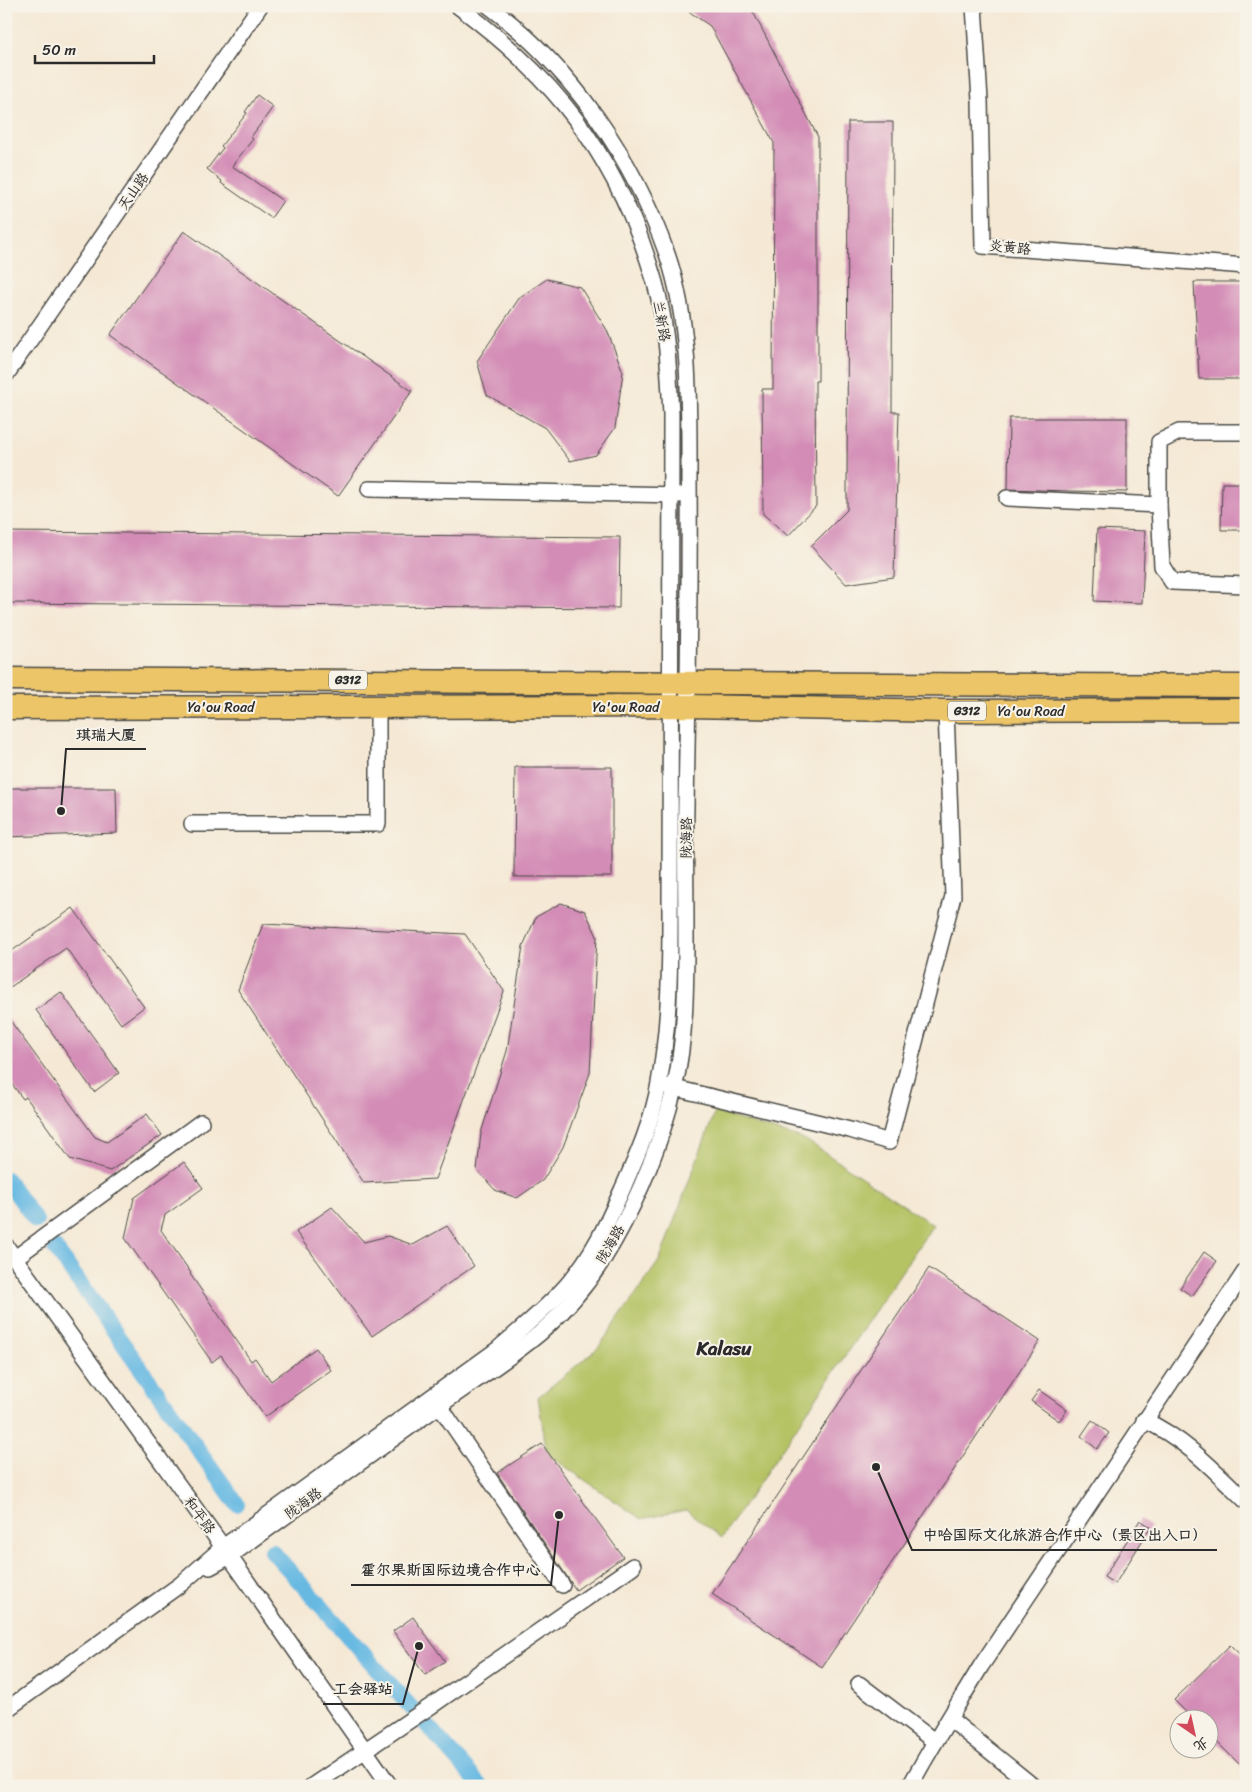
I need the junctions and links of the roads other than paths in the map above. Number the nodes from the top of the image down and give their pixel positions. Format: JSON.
{"nodes":[{"id":1,"x":260,"y":6,"type":"edge"},
{"id":2,"x":458,"y":6,"type":"edge"},
{"id":3,"x":489,"y":6,"type":"edge"},
{"id":4,"x":974,"y":6,"type":"edge"},
{"id":5,"x":1246,"y":266,"type":"edge"},
{"id":6,"x":6,"y":375,"type":"edge"},
{"id":7,"x":1246,"y":432,"type":"edge"},
{"id":8,"x":369,"y":489,"type":"dead end"},
{"id":9,"x":689,"y":494,"type":"junction"},
{"id":10,"x":671,"y":496,"type":"junction"},
{"id":11,"x":1007,"y":498,"type":"dead end"},
{"id":12,"x":1159,"y":505,"type":"junction"},
{"id":13,"x":1246,"y":585,"type":"edge"},
{"id":14,"x":6,"y":679,"type":"edge"},
{"id":15,"x":679,"y":682,"type":"junction"},
{"id":16,"x":1246,"y":686,"type":"edge"},
{"id":17,"x":378,"y":706,"type":"junction"},
{"id":18,"x":679,"y":707,"type":"junction"},
{"id":19,"x":6,"y":708,"type":"edge"},
{"id":20,"x":1246,"y":710,"type":"edge"},
{"id":21,"x":946,"y":711,"type":"junction"},
{"id":22,"x":192,"y":824,"type":"dead end"},
{"id":23,"x":659,"y":1085,"type":"junction"},
{"id":24,"x":674,"y":1088,"type":"junction"},
{"id":25,"x":201,"y":1122,"type":"dead end"},
{"id":26,"x":10,"y":1252,"type":"edge"},
{"id":27,"x":1246,"y":1270,"type":"edge"},
{"id":28,"x":439,"y":1405,"type":"junction"},
{"id":29,"x":1144,"y":1420,"type":"junction"},
{"id":30,"x":1246,"y":1501,"type":"edge"},
{"id":31,"x":226,"y":1551,"type":"junction"},
{"id":32,"x":633,"y":1566,"type":"dead end"},
{"id":33,"x":562,"y":1585,"type":"dead end"},
{"id":34,"x":858,"y":1684,"type":"dead end"},
{"id":35,"x":6,"y":1710,"type":"edge"},
{"id":36,"x":950,"y":1719,"type":"junction"},
{"id":37,"x":934,"y":1741,"type":"junction"},
{"id":38,"x":366,"y":1750,"type":"junction"},
{"id":39,"x":312,"y":1786,"type":"edge"},
{"id":40,"x":390,"y":1786,"type":"edge"},
{"id":41,"x":910,"y":1786,"type":"edge"},
{"id":42,"x":1033,"y":1786,"type":"edge"}],
"edges":[{"from":1,"to":6,"type":"street","name":"天山路"},
{"from":2,"to":10,"type":"street","name":"兰新路"},
{"from":3,"to":9,"type":"street","name":"兰新路"},
{"from":4,"to":5,"type":"street","name":"炎黄路"},
{"from":7,"to":12,"type":"street"},
{"from":8,"to":10,"type":"street"},
{"from":9,"to":10,"type":"street"},
{"from":9,"to":15,"type":"street","name":"兰新路"},
{"from":10,"to":15,"type":"street","name":"兰新路"},
{"from":11,"to":12,"type":"street"},
{"from":12,"to":13,"type":"street"},
{"from":14,"to":15,"type":"highway","name":"Ya'ou Road","number":"G312"},
{"from":15,"to":16,"type":"highway","name":"Ya'ou Road","number":"G312"},
{"from":15,"to":18,"type":"street","name":"兰新路"},
{"from":17,"to":18,"type":"highway","name":"Ya'ou Road","number":"G312"},
{"from":17,"to":19,"type":"highway","name":"Ya'ou Road","number":"G312"},
{"from":17,"to":22,"type":"street"},
{"from":18,"to":21,"type":"highway","name":"Ya'ou Road","number":"G312"},
{"from":18,"to":23,"type":"street","name":"陇海路"},
{"from":18,"to":24,"type":"street","name":"陇海路"},
{"from":20,"to":21,"type":"highway","name":"Ya'ou Road","number":"G312"},
{"from":21,"to":24,"type":"street"},
{"from":23,"to":24,"type":"street"},
{"from":23,"to":31,"type":"street","name":"陇海路"},
{"from":24,"to":28,"type":"street","name":"陇海路"},
{"from":25,"to":26,"type":"street"},
{"from":26,"to":31,"type":"street","name":"和平路"},
{"from":27,"to":29,"type":"street"},
{"from":28,"to":31,"type":"street","name":"陇海路"},
{"from":28,"to":33,"type":"street"},
{"from":29,"to":30,"type":"street"},
{"from":29,"to":36,"type":"street"},
{"from":31,"to":35,"type":"street","name":"陇海路"},
{"from":31,"to":38,"type":"street","name":"和平路"},
{"from":32,"to":38,"type":"street"},
{"from":34,"to":37,"type":"street"},
{"from":36,"to":37,"type":"street"},
{"from":36,"to":42,"type":"street"},
{"from":37,"to":41,"type":"street"},
{"from":38,"to":39,"type":"street"},
{"from":38,"to":40,"type":"street","name":"和平路"}]}
